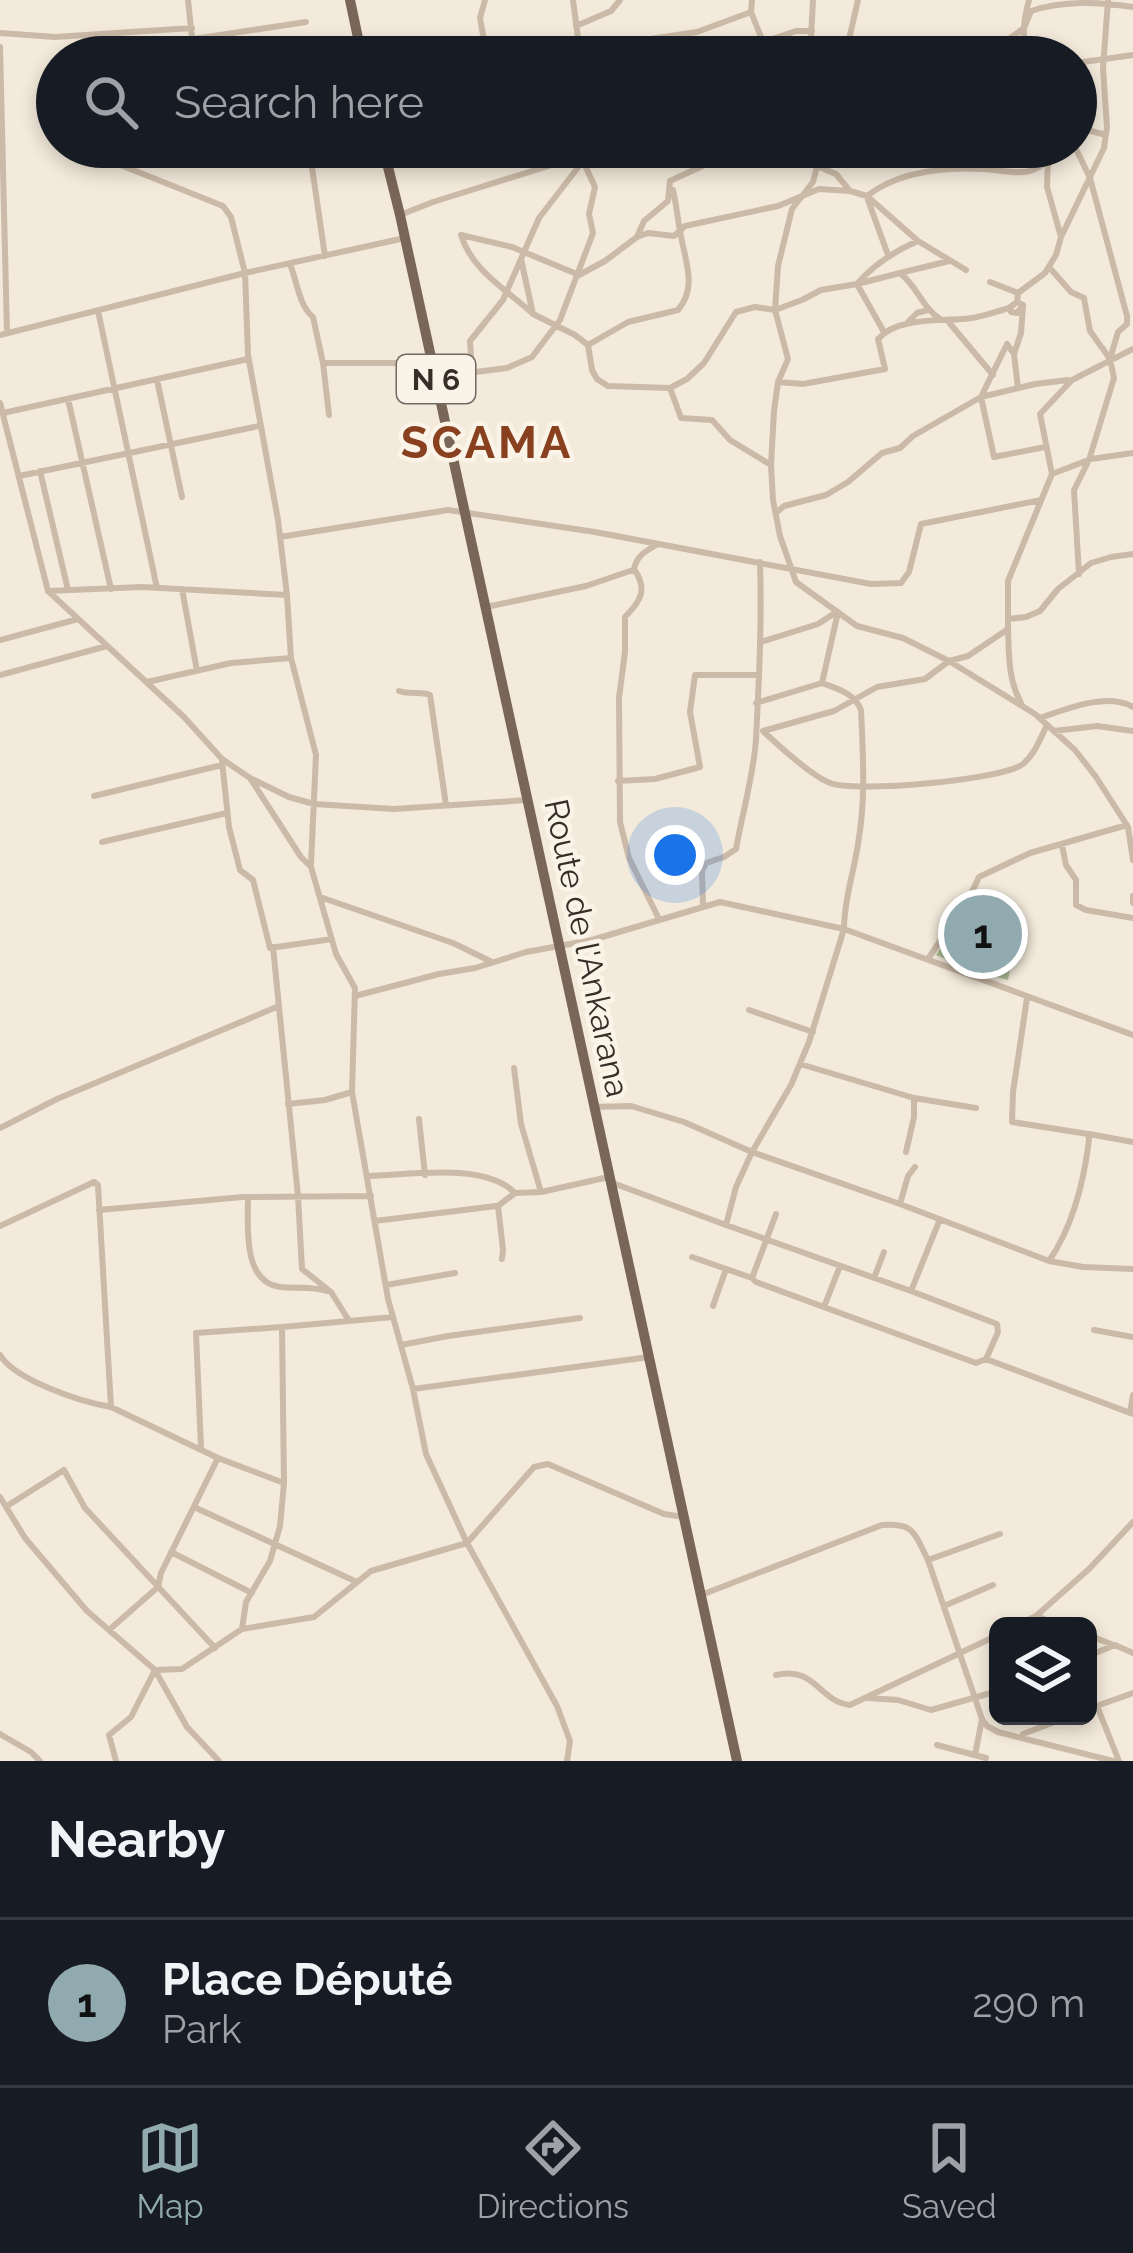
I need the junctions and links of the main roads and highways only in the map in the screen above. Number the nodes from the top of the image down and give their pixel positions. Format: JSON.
{"nodes":[{"id":1,"x":350,"y":0,"type":"edge"},
{"id":2,"x":358,"y":36,"type":"edge"},
{"id":3,"x":388,"y":168,"type":"edge"},
{"id":4,"x":737,"y":1761,"type":"edge"}],
"edges":[{"from":1,"to":2,"type":"main road"},
{"from":3,"to":4,"type":"main road","name":"Route de l'Ankarana","number":"N 6"}]}
